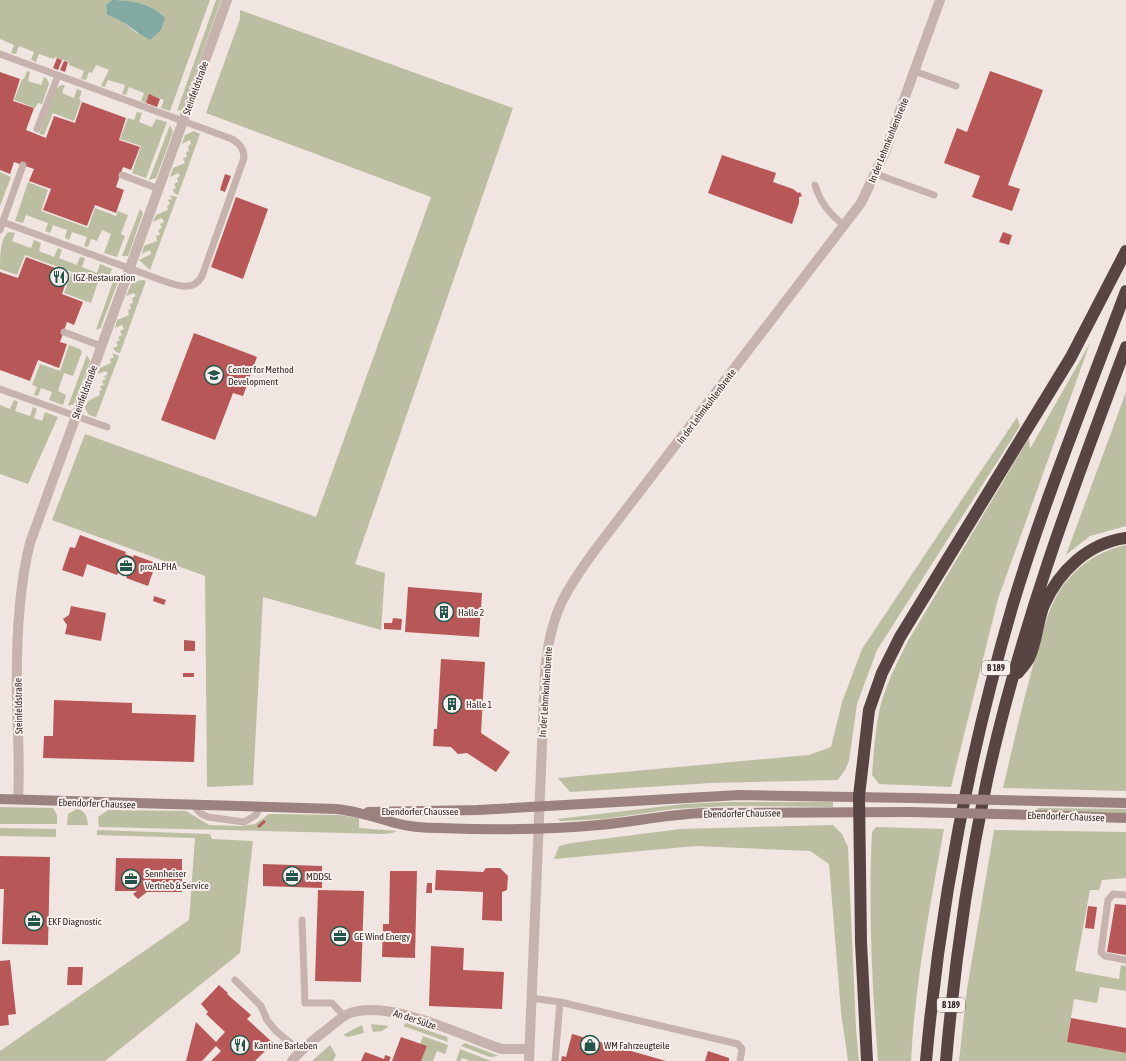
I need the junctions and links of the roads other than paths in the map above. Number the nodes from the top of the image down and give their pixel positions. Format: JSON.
{"nodes":[{"id":1,"x":227,"y":0,"type":"edge"},
{"id":2,"x":940,"y":0,"type":"edge"},
{"id":3,"x":0,"y":54,"type":"edge"},
{"id":4,"x":914,"y":71,"type":"junction"},
{"id":5,"x":58,"y":76,"type":"junction"},
{"id":6,"x":956,"y":86,"type":"dead end"},
{"id":7,"x":183,"y":122,"type":"junction"},
{"id":8,"x":37,"y":129,"type":"dead end"},
{"id":9,"x":24,"y":166,"type":"dead end"},
{"id":10,"x":876,"y":174,"type":"junction"},
{"id":11,"x":122,"y":175,"type":"dead end"},
{"id":12,"x":815,"y":185,"type":"dead end"},
{"id":13,"x":159,"y":189,"type":"junction"},
{"id":14,"x":934,"y":195,"type":"dead end"},
{"id":15,"x":1,"y":222,"type":"edge"},
{"id":16,"x":844,"y":225,"type":"junction"},
{"id":17,"x":0,"y":230,"type":"edge"},
{"id":18,"x":1126,"y":251,"type":"edge"},
{"id":19,"x":130,"y":269,"type":"junction"},
{"id":20,"x":1126,"y":291,"type":"edge"},
{"id":21,"x":64,"y":332,"type":"dead end"},
{"id":22,"x":101,"y":346,"type":"junction"},
{"id":23,"x":1126,"y":347,"type":"edge"},
{"id":24,"x":0,"y":389,"type":"edge"},
{"id":25,"x":76,"y":416,"type":"junction"},
{"id":26,"x":107,"y":427,"type":"dead end"},
{"id":27,"x":1126,"y":538,"type":"edge"},
{"id":28,"x":1012,"y":681,"type":"junction"},
{"id":29,"x":859,"y":796,"type":"junction"},
{"id":30,"x":0,"y":799,"type":"edge"},
{"id":31,"x":18,"y":800,"type":"junction"},
{"id":32,"x":1126,"y":804,"type":"edge"},
{"id":33,"x":194,"y":806,"type":"junction"},
{"id":34,"x":260,"y":807,"type":"junction"},
{"id":35,"x":539,"y":807,"type":"junction"},
{"id":36,"x":362,"y":812,"type":"junction"},
{"id":37,"x":859,"y":813,"type":"junction"},
{"id":38,"x":1126,"y":818,"type":"edge"},
{"id":39,"x":539,"y":829,"type":"junction"},
{"id":40,"x":1126,"y":895,"type":"edge"},
{"id":41,"x":302,"y":920,"type":"dead end"},
{"id":42,"x":1126,"y":960,"type":"edge"},
{"id":43,"x":235,"y":980,"type":"dead end"},
{"id":44,"x":531,"y":998,"type":"junction"},
{"id":45,"x":560,"y":1002,"type":"junction"},
{"id":46,"x":344,"y":1016,"type":"junction"},
{"id":47,"x":529,"y":1049,"type":"junction"},
{"id":48,"x":300,"y":1051,"type":"junction"},
{"id":49,"x":292,"y":1061,"type":"edge"},
{"id":50,"x":528,"y":1061,"type":"edge"},
{"id":51,"x":555,"y":1061,"type":"edge"},
{"id":52,"x":740,"y":1061,"type":"edge"},
{"id":53,"x":867,"y":1061,"type":"edge"},
{"id":54,"x":926,"y":1061,"type":"edge"},
{"id":55,"x":946,"y":1061,"type":"edge"}],
"edges":[{"from":1,"to":7,"type":"street","name":"Steinfeldstraße"},
{"from":2,"to":4,"type":"street","name":"In der Lehmkuhlenbreite"},
{"from":3,"to":5,"type":"lane"},
{"from":4,"to":6,"type":"lane"},
{"from":4,"to":10,"type":"street","name":"In der Lehmkuhlenbreite"},
{"from":5,"to":7,"type":"lane"},
{"from":5,"to":8,"type":"lane"},
{"from":7,"to":13,"type":"street","name":"Steinfeldstraße"},
{"from":7,"to":19,"type":"lane"},
{"from":9,"to":15,"type":"lane"},
{"from":10,"to":14,"type":"lane"},
{"from":10,"to":16,"type":"street","name":"In der Lehmkuhlenbreite"},
{"from":11,"to":13,"type":"lane"},
{"from":12,"to":16,"type":"lane"},
{"from":13,"to":19,"type":"street","name":"Steinfeldstraße"},
{"from":15,"to":17,"type":"lane"},
{"from":15,"to":19,"type":"lane"},
{"from":16,"to":35,"type":"street","name":"In der Lehmkuhlenbreite"},
{"from":18,"to":29,"type":"highway"},
{"from":19,"to":22,"type":"street","name":"Steinfeldstraße"},
{"from":20,"to":54,"type":"highway","number":"B 189"},
{"from":21,"to":22,"type":"lane"},
{"from":22,"to":25,"type":"street","name":"Steinfeldstraße"},
{"from":23,"to":28,"type":"highway","number":"B 189"},
{"from":24,"to":25,"type":"lane"},
{"from":25,"to":26,"type":"lane"},
{"from":25,"to":31,"type":"street","name":"Steinfeldstraße"},
{"from":27,"to":28,"type":"highway"},
{"from":28,"to":55,"type":"highway","number":"B 189"},
{"from":29,"to":32,"type":"main road","name":"Ebendorfer Chaussee","bridge":true},
{"from":29,"to":35,"type":"main road","name":"Ebendorfer Chaussee"},
{"from":29,"to":37,"type":"highway"},
{"from":30,"to":31,"type":"main road","name":"Ebendorfer Chaussee"},
{"from":31,"to":33,"type":"main road","name":"Ebendorfer Chaussee"},
{"from":33,"to":34,"type":"main road","name":"Ebendorfer Chaussee"},
{"from":33,"to":34,"type":"lane"},
{"from":34,"to":36,"type":"main road","name":"Ebendorfer Chaussee"},
{"from":35,"to":36,"type":"main road","name":"Ebendorfer Chaussee"},
{"from":35,"to":39,"type":"street","name":"In der Lehmkuhlenbreite"},
{"from":36,"to":39,"type":"main road","name":"Ebendorfer Chaussee"},
{"from":37,"to":38,"type":"main road","name":"Ebendorfer Chaussee","bridge":true},
{"from":37,"to":39,"type":"main road","name":"Ebendorfer Chaussee"},
{"from":37,"to":53,"type":"highway"},
{"from":39,"to":44,"type":"street"},
{"from":40,"to":42,"type":"lane"},
{"from":41,"to":46,"type":"lane"},
{"from":43,"to":48,"type":"lane"},
{"from":44,"to":45,"type":"lane"},
{"from":44,"to":47,"type":"street"},
{"from":45,"to":51,"type":"lane"},
{"from":45,"to":52,"type":"lane"},
{"from":46,"to":47,"type":"street","name":"An der Sülze"},
{"from":46,"to":48,"type":"street","name":"An der Sülze"},
{"from":47,"to":50,"type":"street"},
{"from":48,"to":49,"type":"street","name":"An der Sülze"}]}
